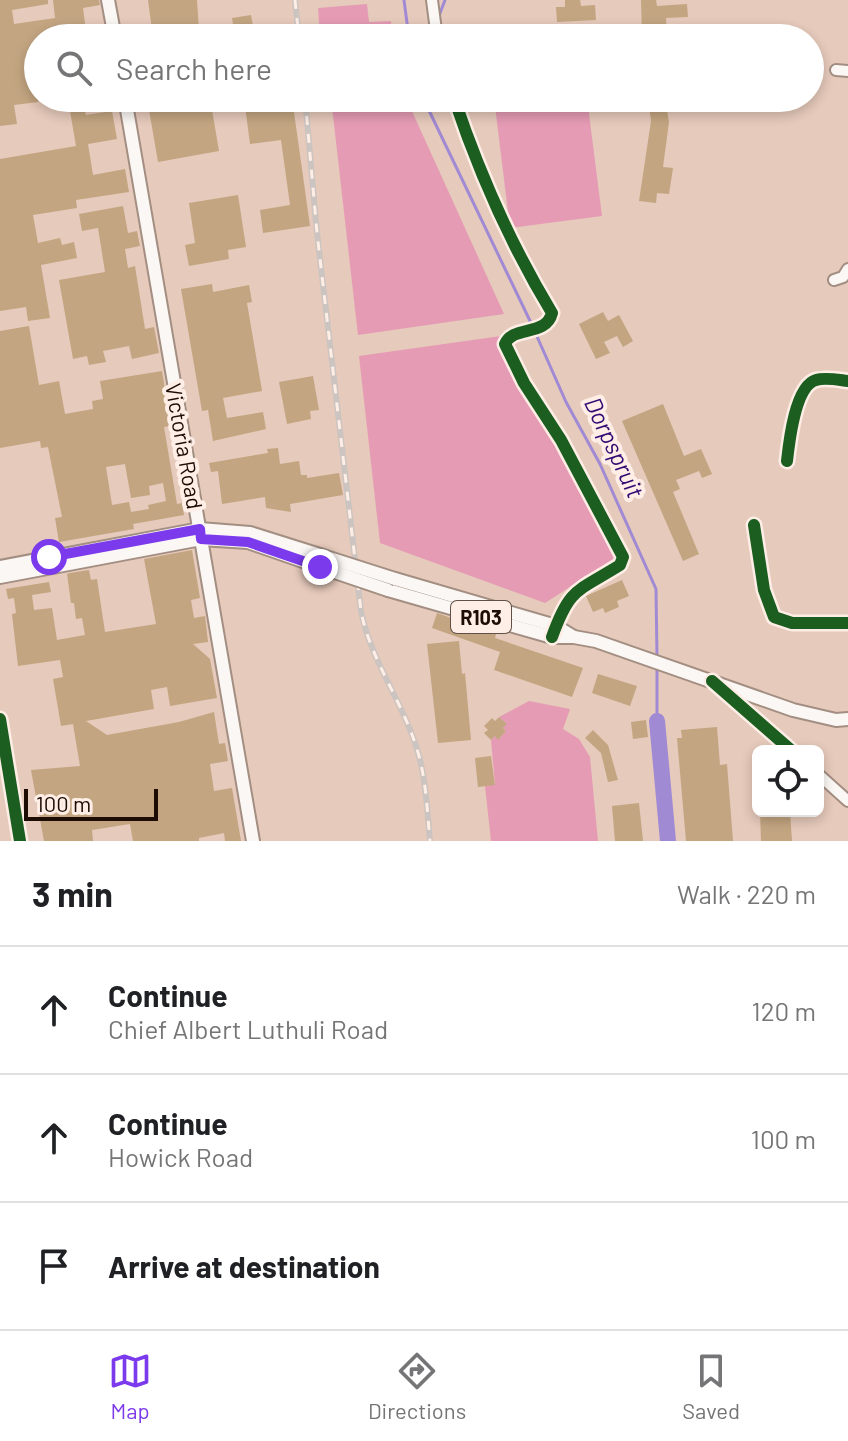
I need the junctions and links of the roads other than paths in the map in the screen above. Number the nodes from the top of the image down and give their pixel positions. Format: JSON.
{"nodes":[{"id":1,"x":108,"y":0,"type":"edge"},
{"id":2,"x":432,"y":0,"type":"edge"},
{"id":3,"x":112,"y":24,"type":"edge"},
{"id":4,"x":435,"y":24,"type":"edge"},
{"id":5,"x":127,"y":112,"type":"edge"},
{"id":6,"x":459,"y":112,"type":"edge"},
{"id":7,"x":848,"y":269,"type":"edge"},
{"id":8,"x":834,"y":280,"type":"dead end"},
{"id":9,"x":848,"y":381,"type":"edge"},
{"id":10,"x":787,"y":461,"type":"dead end"},
{"id":11,"x":754,"y":525,"type":"dead end"},
{"id":12,"x":201,"y":534,"type":"junction"},
{"id":13,"x":0,"y":567,"type":"edge"},
{"id":14,"x":0,"y":577,"type":"edge"},
{"id":15,"x":848,"y":623,"type":"edge"},
{"id":16,"x":554,"y":632,"type":"junction"},
{"id":17,"x":712,"y":681,"type":"junction"},
{"id":18,"x":0,"y":719,"type":"edge"},
{"id":19,"x":848,"y":719,"type":"edge"},
{"id":20,"x":785,"y":745,"type":"edge"},
{"id":21,"x":824,"y":779,"type":"edge"},
{"id":22,"x":848,"y":801,"type":"edge"},
{"id":23,"x":20,"y":841,"type":"edge"},
{"id":24,"x":253,"y":841,"type":"edge"}],
"edges":[{"from":1,"to":3,"type":"main road"},
{"from":2,"to":4,"type":"street"},
{"from":5,"to":12,"type":"main road","name":"Victoria Road"},
{"from":6,"to":16,"type":"street"},
{"from":7,"to":8,"type":"street"},
{"from":9,"to":10,"type":"street"},
{"from":11,"to":15,"type":"street"},
{"from":12,"to":13,"type":"main road","number":"R103"},
{"from":12,"to":14,"type":"main road","number":"R103"},
{"from":12,"to":16,"type":"main road","number":"R103","bridge":true},
{"from":12,"to":24,"type":"main road","name":"Victoria Road"},
{"from":16,"to":17,"type":"main road","number":"R103"},
{"from":17,"to":19,"type":"main road","number":"R103"},
{"from":17,"to":20,"type":"street"},
{"from":18,"to":23,"type":"street"},
{"from":21,"to":22,"type":"street"}]}
